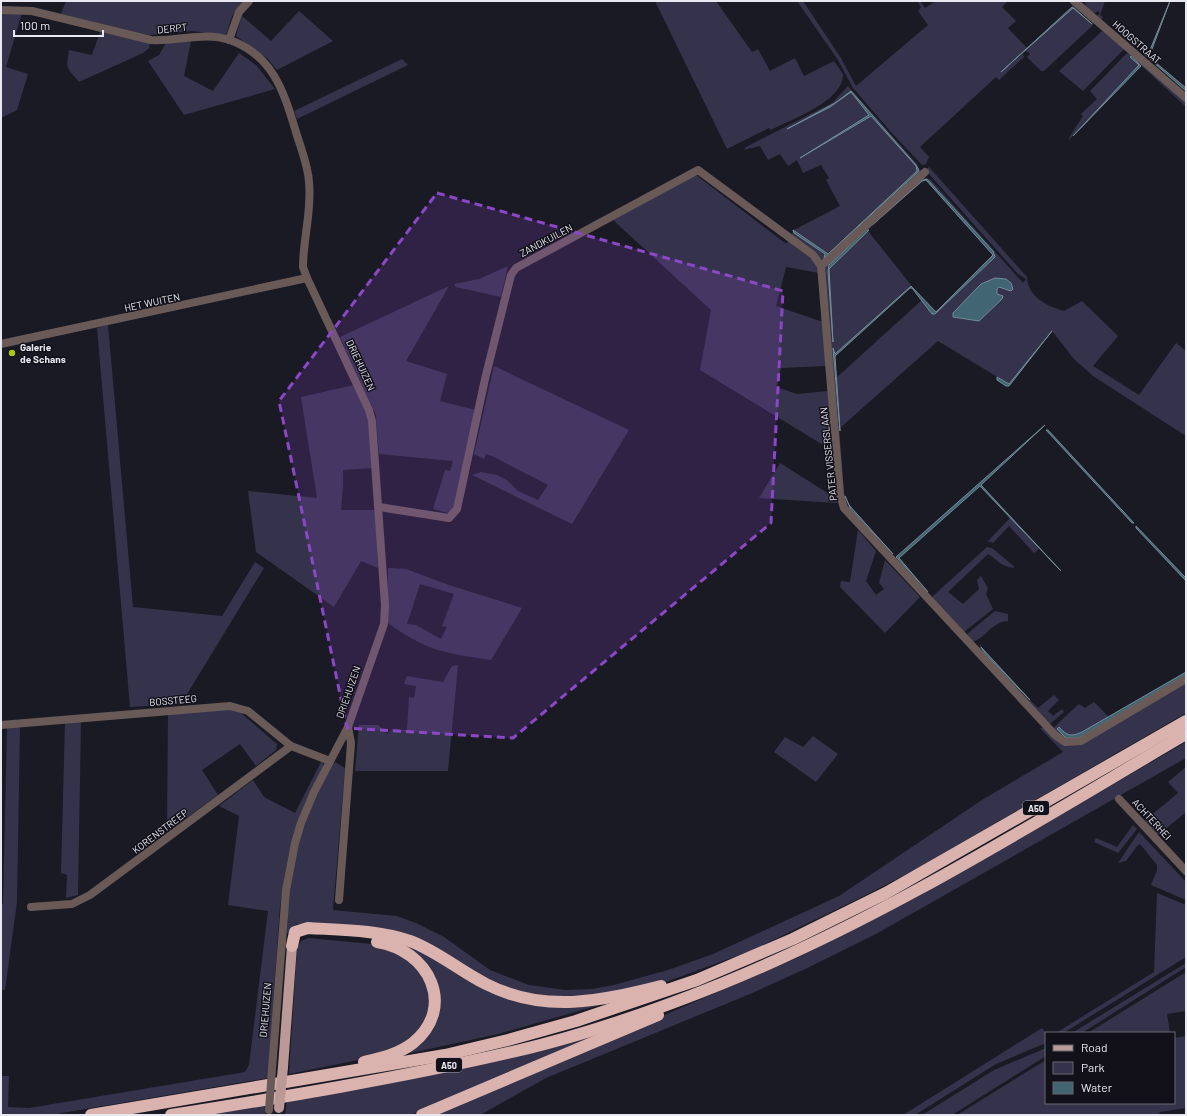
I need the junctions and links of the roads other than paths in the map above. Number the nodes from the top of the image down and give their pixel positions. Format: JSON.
{"nodes":[{"id":1,"x":249,"y":1,"type":"edge"},
{"id":2,"x":1074,"y":1,"type":"edge"},
{"id":3,"x":1,"y":10,"type":"edge"},
{"id":4,"x":229,"y":40,"type":"junction"},
{"id":5,"x":1186,"y":98,"type":"edge"},
{"id":6,"x":925,"y":172,"type":"dead end"},
{"id":7,"x":821,"y":266,"type":"junction"},
{"id":8,"x":306,"y":278,"type":"junction"},
{"id":9,"x":1,"y":344,"type":"edge"},
{"id":10,"x":379,"y":508,"type":"junction"},
{"id":11,"x":1186,"y":679,"type":"edge"},
{"id":12,"x":1186,"y":721,"type":"edge"},
{"id":13,"x":1,"y":725,"type":"edge"},
{"id":14,"x":348,"y":728,"type":"junction"},
{"id":15,"x":1186,"y":734,"type":"edge"},
{"id":16,"x":291,"y":746,"type":"junction"},
{"id":17,"x":330,"y":761,"type":"junction"},
{"id":18,"x":1119,"y":799,"type":"dead end"},
{"id":19,"x":1186,"y":871,"type":"edge"},
{"id":20,"x":339,"y":900,"type":"dead end"},
{"id":21,"x":31,"y":907,"type":"dead end"},
{"id":22,"x":292,"y":946,"type":"junction"},
{"id":23,"x":697,"y":980,"type":"junction"},
{"id":24,"x":720,"y":984,"type":"junction"},
{"id":25,"x":261,"y":1086,"type":"junction"},
{"id":26,"x":269,"y":1112,"type":"edge"},
{"id":27,"x":279,"y":1112,"type":"edge"},
{"id":28,"x":91,"y":1115,"type":"edge"},
{"id":29,"x":171,"y":1115,"type":"edge"},
{"id":30,"x":422,"y":1115,"type":"edge"}],
"edges":[{"from":1,"to":4,"type":"street"},
{"from":2,"to":5,"type":"street","name":"HOOGSTRAAT"},
{"from":3,"to":4,"type":"street","name":"DERPT"},
{"from":4,"to":8,"type":"street","name":"DRIEHUIZEN"},
{"from":6,"to":7,"type":"street"},
{"from":7,"to":10,"type":"street","name":"ZANDKUILEN"},
{"from":7,"to":11,"type":"street","name":"PATER VISSERSLAAN"},
{"from":8,"to":9,"type":"street","name":"HET WUITEN"},
{"from":8,"to":10,"type":"street","name":"DRIEHUIZEN"},
{"from":10,"to":14,"type":"street","name":"DRIEHUIZEN"},
{"from":12,"to":23,"type":"highway","number":"A50"},
{"from":13,"to":16,"type":"street","name":"BOSSTEEG"},
{"from":14,"to":17,"type":"street","name":"DRIEHUIZEN"},
{"from":14,"to":20,"type":"street","name":"DRIEHUIZEN"},
{"from":15,"to":24,"type":"highway","number":"A50"},
{"from":16,"to":17,"type":"street","name":"BOSSTEEG"},
{"from":16,"to":21,"type":"street","name":"KORENSTREEP"},
{"from":17,"to":26,"type":"street","name":"DRIEHUIZEN","bridge":true},
{"from":18,"to":19,"type":"street","name":"ACHTERHEI"},
{"from":22,"to":23,"type":"highway","number":"A50"},
{"from":22,"to":25,"type":"highway","number":"A50"},
{"from":22,"to":27,"type":"main road","bridge":true},
{"from":23,"to":25,"type":"highway","number":"A50"},
{"from":24,"to":29,"type":"highway","number":"A50"},
{"from":24,"to":30,"type":"highway","number":"A50"},
{"from":25,"to":28,"type":"highway","number":"A50"}]}
